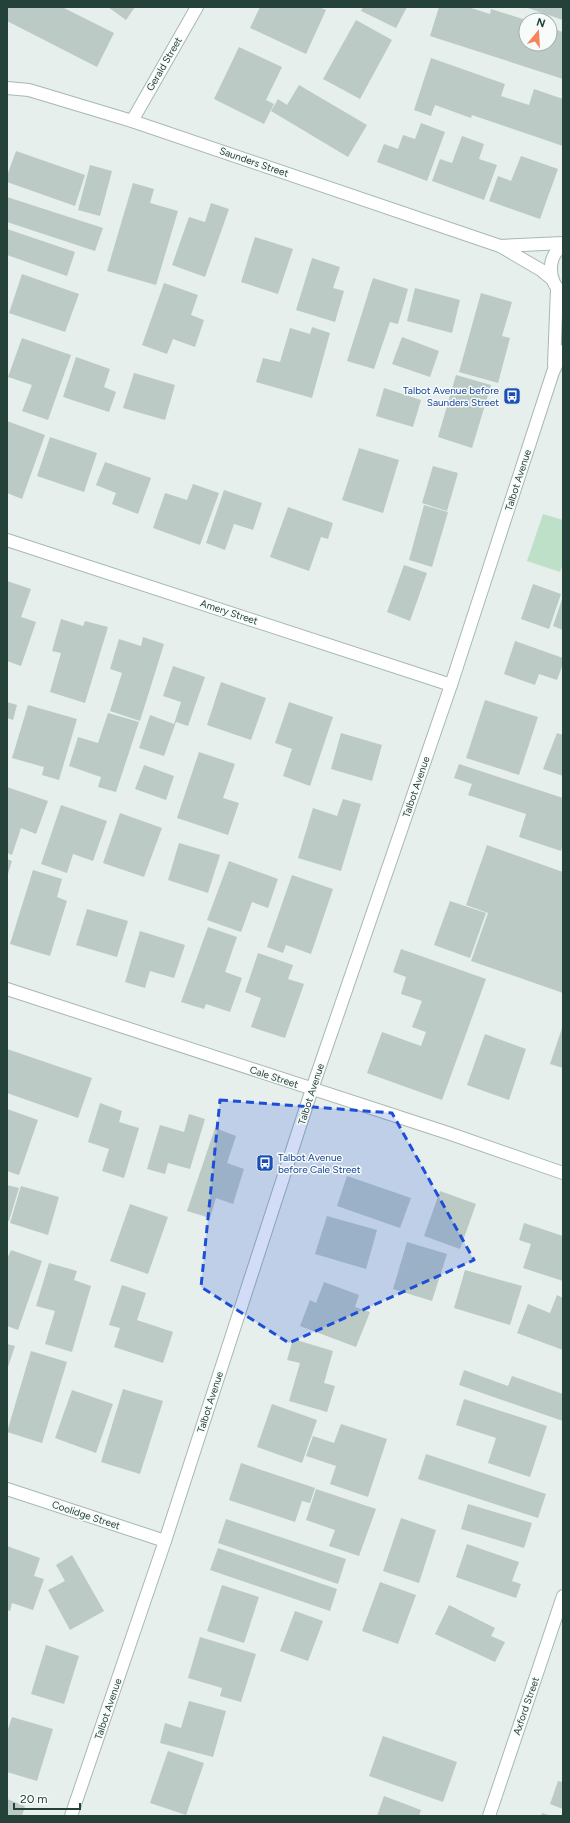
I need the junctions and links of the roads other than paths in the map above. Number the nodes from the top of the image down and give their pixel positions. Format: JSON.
{"nodes":[{"id":1,"x":197,"y":7,"type":"edge"},
{"id":2,"x":7,"y":88,"type":"edge"},
{"id":3,"x":132,"y":121,"type":"junction"},
{"id":4,"x":563,"y":245,"type":"edge"},
{"id":5,"x":500,"y":246,"type":"junction"},
{"id":6,"x":557,"y":287,"type":"edge"},
{"id":7,"x":563,"y":351,"type":"edge"},
{"id":8,"x":553,"y":372,"type":"junction"},
{"id":9,"x":7,"y":540,"type":"edge"},
{"id":10,"x":451,"y":685,"type":"junction"},
{"id":11,"x":7,"y":989,"type":"edge"},
{"id":12,"x":312,"y":1089,"type":"junction"},
{"id":13,"x":563,"y":1173,"type":"edge"},
{"id":14,"x":7,"y":1489,"type":"edge"},
{"id":15,"x":165,"y":1541,"type":"junction"},
{"id":16,"x":563,"y":1596,"type":"edge"},
{"id":17,"x":71,"y":1816,"type":"edge"},
{"id":18,"x":489,"y":1816,"type":"edge"}],
"edges":[{"from":1,"to":3,"type":"street","name":"Gerald Street"},
{"from":2,"to":3,"type":"street","name":"Saunders Street"},
{"from":3,"to":5,"type":"street","name":"Saunders Street"},
{"from":4,"to":5,"type":"street","name":"Saunders Street"},
{"from":4,"to":6,"type":"street","name":"Talbot Avenue"},
{"from":5,"to":6,"type":"street","name":"Saunders Street"},
{"from":6,"to":8,"type":"street","name":"Talbot Avenue"},
{"from":7,"to":8,"type":"street","name":"Talbot Avenue"},
{"from":8,"to":10,"type":"street","name":"Talbot Avenue"},
{"from":9,"to":10,"type":"street","name":"Amery Street"},
{"from":10,"to":12,"type":"street","name":"Talbot Avenue"},
{"from":11,"to":12,"type":"street","name":"Cale Street"},
{"from":12,"to":13,"type":"street","name":"Cale Street"},
{"from":12,"to":15,"type":"street","name":"Talbot Avenue"},
{"from":14,"to":15,"type":"street","name":"Coolidge Street"},
{"from":15,"to":17,"type":"street","name":"Talbot Avenue"},
{"from":16,"to":18,"type":"street","name":"Axford Street"}]}
